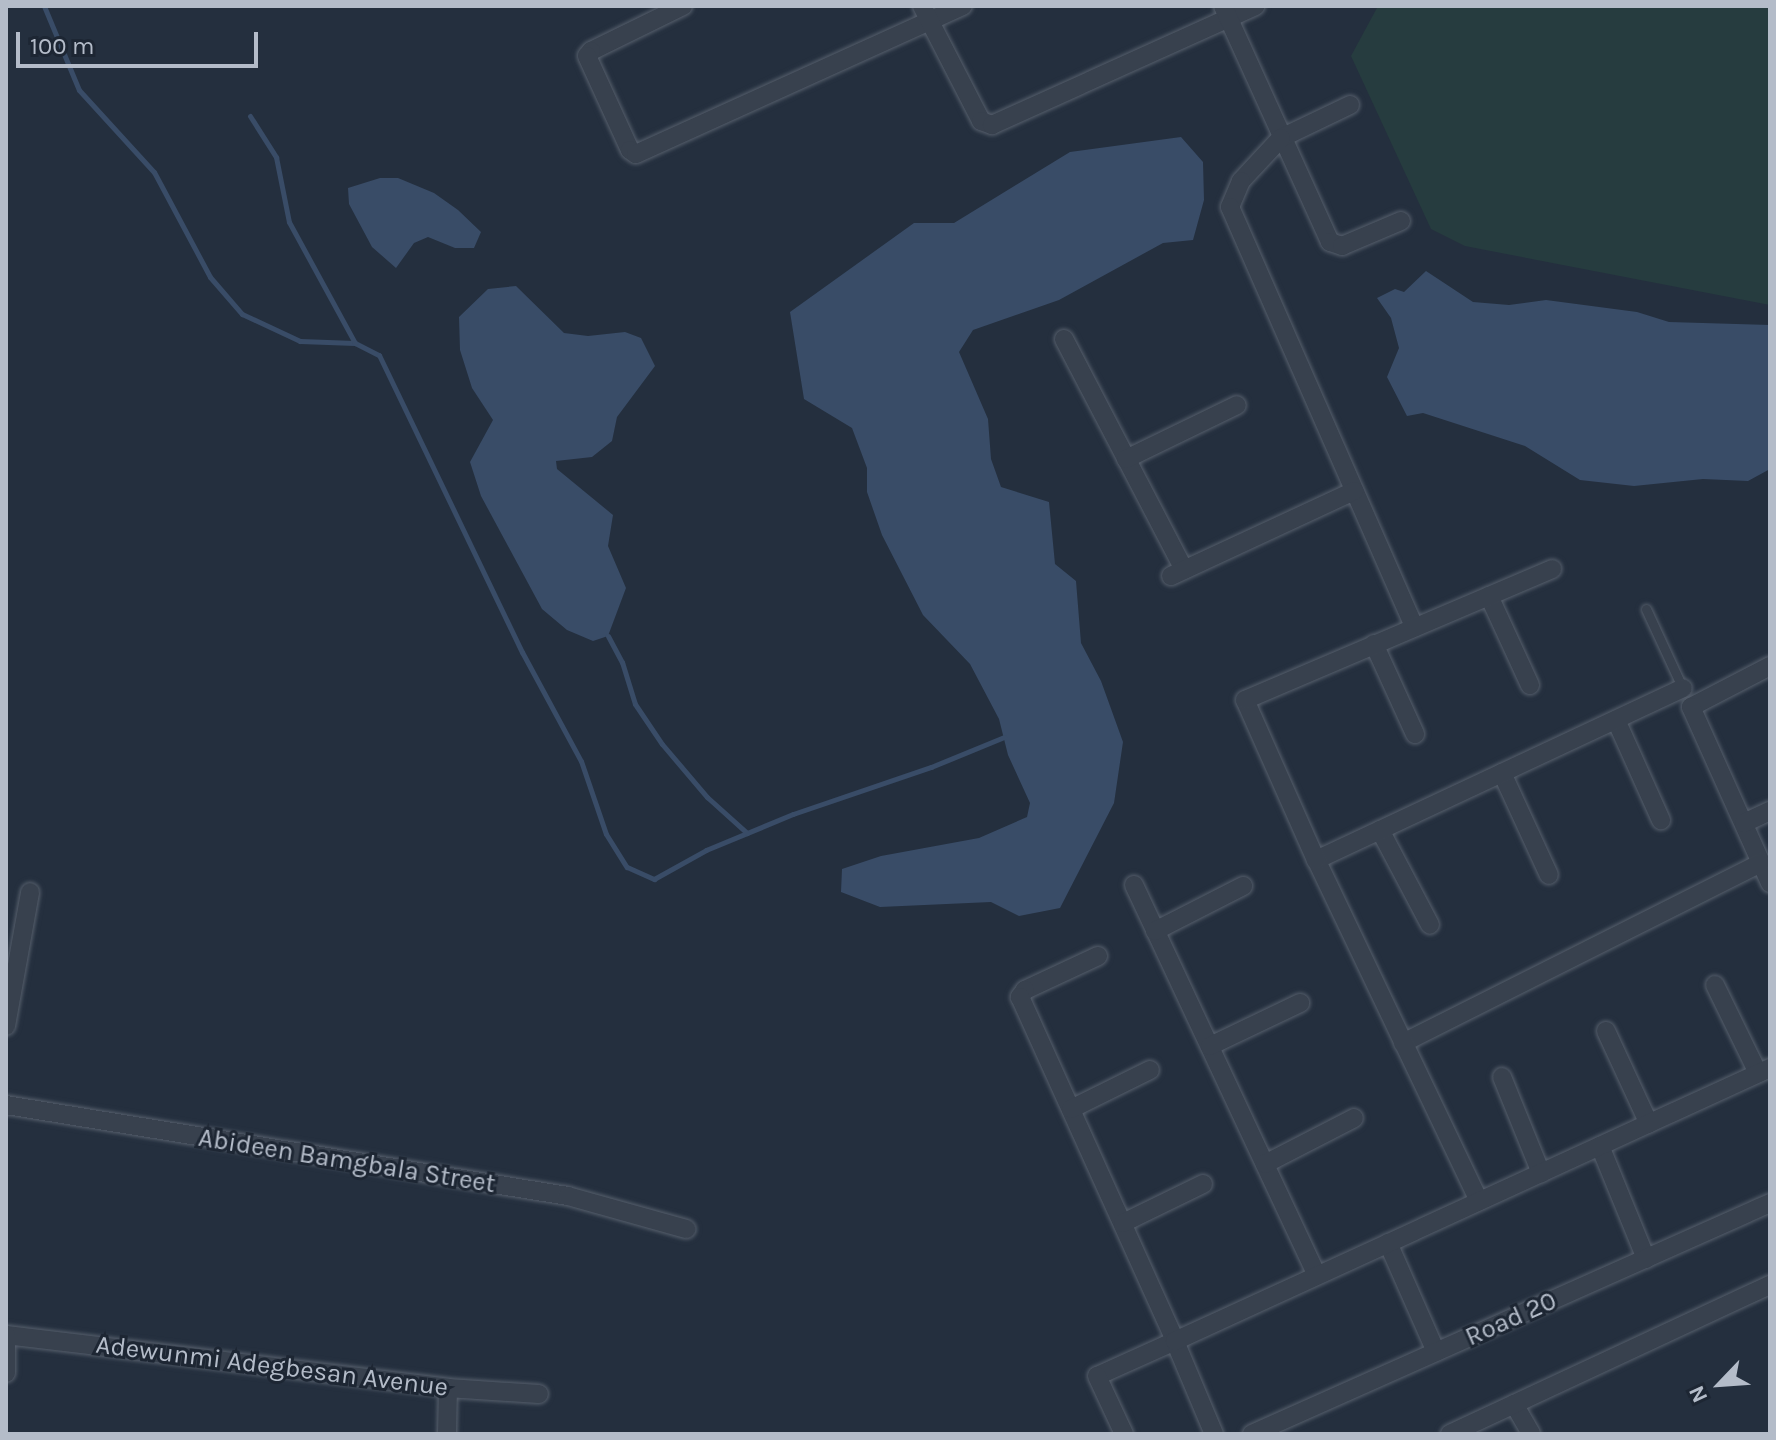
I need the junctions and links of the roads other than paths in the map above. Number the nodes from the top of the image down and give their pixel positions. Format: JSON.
{"nodes":[{"id":1,"x":683,"y":6,"type":"edge"},
{"id":2,"x":963,"y":6,"type":"edge"},
{"id":3,"x":1255,"y":6,"type":"edge"},
{"id":4,"x":1226,"y":12,"type":"edge"},
{"id":5,"x":926,"y":14,"type":"edge"},
{"id":6,"x":1350,"y":105,"type":"dead end"},
{"id":7,"x":1281,"y":138,"type":"junction"},
{"id":8,"x":1401,"y":221,"type":"dead end"},
{"id":9,"x":1064,"y":339,"type":"dead end"},
{"id":10,"x":1237,"y":405,"type":"dead end"},
{"id":11,"x":1126,"y":459,"type":"junction"},
{"id":12,"x":1354,"y":491,"type":"junction"},
{"id":13,"x":1552,"y":569,"type":"dead end"},
{"id":14,"x":1489,"y":596,"type":"junction"},
{"id":15,"x":1646,"y":609,"type":"dead end"},
{"id":16,"x":1414,"y":627,"type":"junction"},
{"id":17,"x":1374,"y":644,"type":"junction"},
{"id":18,"x":1770,"y":666,"type":"edge"},
{"id":19,"x":1530,"y":685,"type":"dead end"},
{"id":20,"x":1683,"y":688,"type":"junction"},
{"id":21,"x":1691,"y":707,"type":"junction"},
{"id":22,"x":1616,"y":720,"type":"junction"},
{"id":23,"x":1415,"y":734,"type":"dead end"},
{"id":24,"x":1502,"y":773,"type":"junction"},
{"id":25,"x":1770,"y":811,"type":"edge"},
{"id":26,"x":1661,"y":820,"type":"dead end"},
{"id":27,"x":1744,"y":823,"type":"junction"},
{"id":28,"x":1380,"y":830,"type":"junction"},
{"id":29,"x":1316,"y":860,"type":"junction"},
{"id":30,"x":1761,"y":863,"type":"junction"},
{"id":31,"x":1549,"y":875,"type":"dead end"},
{"id":32,"x":1770,"y":883,"type":"edge"},
{"id":33,"x":1134,"y":885,"type":"dead end"},
{"id":34,"x":1243,"y":886,"type":"dead end"},
{"id":35,"x":30,"y":892,"type":"dead end"},
{"id":36,"x":1430,"y":925,"type":"dead end"},
{"id":37,"x":1155,"y":931,"type":"junction"},
{"id":38,"x":1098,"y":956,"type":"dead end"},
{"id":39,"x":1715,"y":985,"type":"dead end"},
{"id":40,"x":1300,"y":1003,"type":"dead end"},
{"id":41,"x":6,"y":1026,"type":"edge"},
{"id":42,"x":1606,"y":1031,"type":"dead end"},
{"id":43,"x":1403,"y":1043,"type":"junction"},
{"id":44,"x":1210,"y":1046,"type":"junction"},
{"id":45,"x":1150,"y":1070,"type":"dead end"},
{"id":46,"x":1764,"y":1071,"type":"edge"},
{"id":47,"x":1502,"y":1077,"type":"dead end"},
{"id":48,"x":6,"y":1105,"type":"edge"},
{"id":49,"x":1071,"y":1109,"type":"junction"},
{"id":50,"x":1354,"y":1118,"type":"dead end"},
{"id":51,"x":1649,"y":1124,"type":"junction"},
{"id":52,"x":1600,"y":1146,"type":"junction"},
{"id":53,"x":1265,"y":1164,"type":"junction"},
{"id":54,"x":1541,"y":1173,"type":"junction"},
{"id":55,"x":1203,"y":1184,"type":"dead end"},
{"id":56,"x":1479,"y":1201,"type":"junction"},
{"id":57,"x":1770,"y":1203,"type":"edge"},
{"id":58,"x":1123,"y":1223,"type":"junction"},
{"id":59,"x":686,"y":1229,"type":"dead end"},
{"id":60,"x":1388,"y":1243,"type":"junction"},
{"id":61,"x":1646,"y":1259,"type":"junction"},
{"id":62,"x":1317,"y":1275,"type":"junction"},
{"id":63,"x":1770,"y":1285,"type":"edge"},
{"id":64,"x":6,"y":1335,"type":"edge"},
{"id":65,"x":1175,"y":1341,"type":"junction"},
{"id":66,"x":1436,"y":1352,"type":"junction"},
{"id":67,"x":6,"y":1373,"type":"edge"},
{"id":68,"x":448,"y":1388,"type":"junction"},
{"id":69,"x":539,"y":1394,"type":"dead end"},
{"id":70,"x":1514,"y":1404,"type":"junction"},
{"id":71,"x":447,"y":1434,"type":"edge"},
{"id":72,"x":1124,"y":1434,"type":"edge"},
{"id":73,"x":1214,"y":1434,"type":"edge"},
{"id":74,"x":1252,"y":1434,"type":"edge"},
{"id":75,"x":1450,"y":1434,"type":"edge"},
{"id":76,"x":1531,"y":1434,"type":"edge"}],
"edges":[{"from":1,"to":5,"type":"street"},
{"from":2,"to":5,"type":"street"},
{"from":3,"to":4,"type":"street"},
{"from":4,"to":5,"type":"street"},
{"from":4,"to":7,"type":"street"},
{"from":6,"to":7,"type":"street"},
{"from":7,"to":8,"type":"street"},
{"from":7,"to":12,"type":"street"},
{"from":9,"to":11,"type":"street"},
{"from":10,"to":11,"type":"street"},
{"from":11,"to":12,"type":"street"},
{"from":12,"to":16,"type":"street"},
{"from":13,"to":14,"type":"street"},
{"from":14,"to":16,"type":"street"},
{"from":14,"to":19,"type":"street"},
{"from":15,"to":20,"type":"lane"},
{"from":16,"to":17,"type":"street"},
{"from":17,"to":23,"type":"street"},
{"from":17,"to":29,"type":"street"},
{"from":18,"to":21,"type":"street"},
{"from":20,"to":21,"type":"lane"},
{"from":20,"to":22,"type":"street"},
{"from":21,"to":27,"type":"street"},
{"from":22,"to":24,"type":"street"},
{"from":22,"to":26,"type":"street"},
{"from":24,"to":28,"type":"street"},
{"from":24,"to":31,"type":"street"},
{"from":25,"to":27,"type":"street"},
{"from":27,"to":30,"type":"street"},
{"from":28,"to":29,"type":"street"},
{"from":28,"to":36,"type":"street"},
{"from":29,"to":43,"type":"street"},
{"from":30,"to":32,"type":"street"},
{"from":30,"to":43,"type":"street"},
{"from":33,"to":37,"type":"street"},
{"from":34,"to":37,"type":"street"},
{"from":35,"to":41,"type":"street"},
{"from":37,"to":44,"type":"street"},
{"from":38,"to":49,"type":"street"},
{"from":39,"to":46,"type":"street"},
{"from":40,"to":44,"type":"street"},
{"from":42,"to":51,"type":"street"},
{"from":43,"to":56,"type":"street"},
{"from":44,"to":53,"type":"street"},
{"from":45,"to":49,"type":"street"},
{"from":46,"to":51,"type":"street"},
{"from":47,"to":54,"type":"street"},
{"from":48,"to":59,"type":"street","name":"Abideen Bamgbala Street"},
{"from":49,"to":58,"type":"street"},
{"from":50,"to":53,"type":"street"},
{"from":51,"to":52,"type":"street"},
{"from":52,"to":54,"type":"street"},
{"from":52,"to":61,"type":"street"},
{"from":53,"to":62,"type":"street"},
{"from":54,"to":56,"type":"street"},
{"from":55,"to":58,"type":"street"},
{"from":56,"to":60,"type":"street"},
{"from":57,"to":61,"type":"street","name":"Road 20"},
{"from":58,"to":65,"type":"street"},
{"from":60,"to":62,"type":"street"},
{"from":60,"to":66,"type":"street"},
{"from":61,"to":66,"type":"street","name":"Road 20"},
{"from":62,"to":65,"type":"street"},
{"from":63,"to":70,"type":"street"},
{"from":64,"to":67,"type":"street"},
{"from":64,"to":68,"type":"street","name":"Adewunmi Adegbesan Avenue"},
{"from":65,"to":72,"type":"street"},
{"from":65,"to":73,"type":"street"},
{"from":66,"to":74,"type":"street","name":"Road 20"},
{"from":68,"to":69,"type":"street","name":"Adewunmi Adegbesan Avenue"},
{"from":68,"to":71,"type":"street"},
{"from":70,"to":75,"type":"street"},
{"from":70,"to":76,"type":"street"}]}
